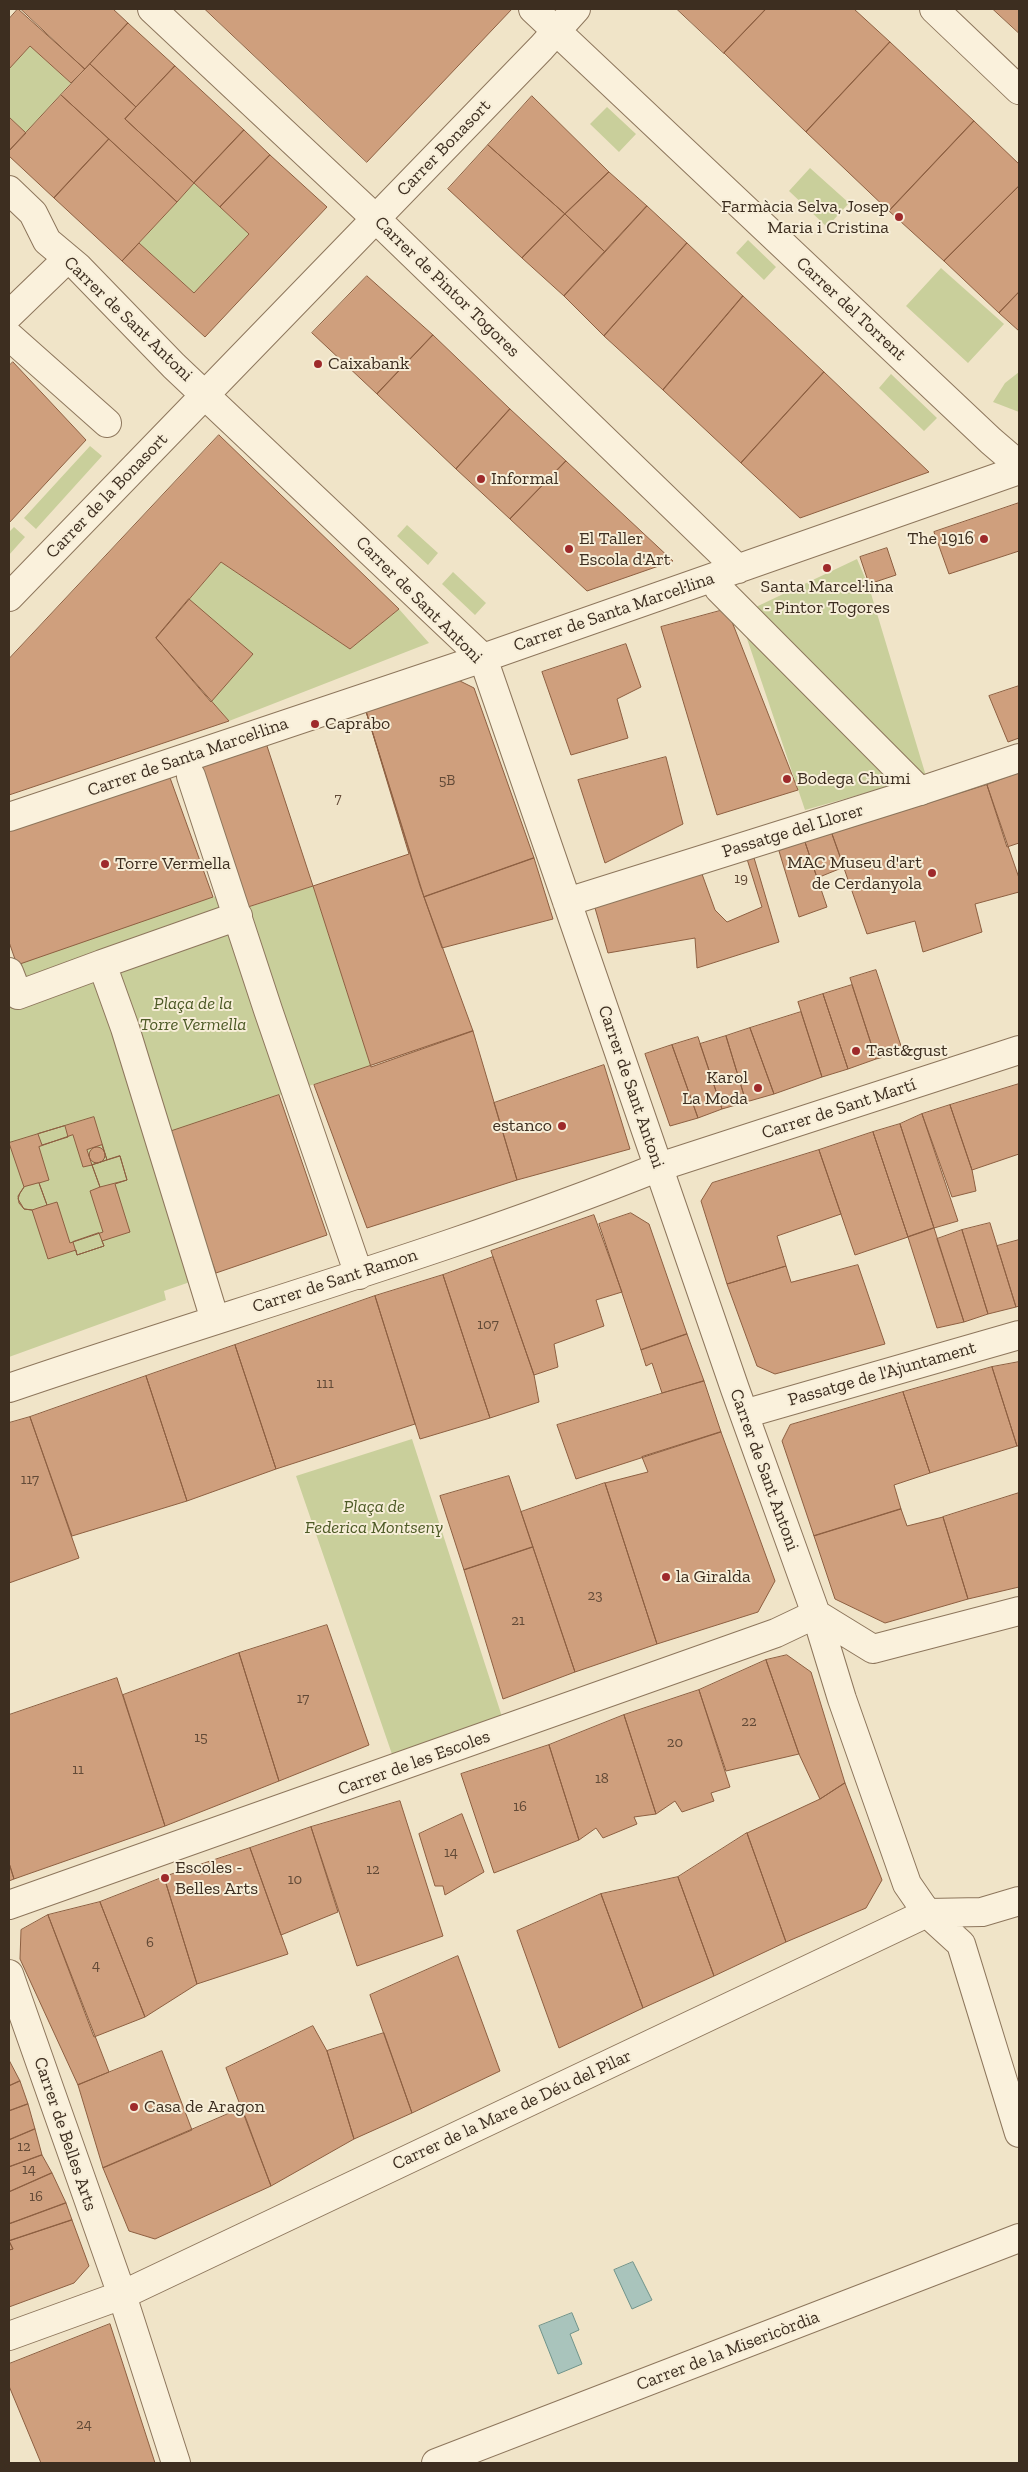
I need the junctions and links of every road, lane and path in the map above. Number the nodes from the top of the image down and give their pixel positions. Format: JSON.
{"nodes":[{"id":1,"x":152,"y":9,"type":"edge"},
{"id":2,"x":533,"y":9,"type":"edge"},
{"id":3,"x":576,"y":9,"type":"edge"},
{"id":4,"x":934,"y":9,"type":"edge"},
{"id":5,"x":557,"y":31,"type":"junction"},
{"id":6,"x":1019,"y":90,"type":"edge"},
{"id":7,"x":9,"y":190,"type":"edge"},
{"id":8,"x":375,"y":218,"type":"junction"},
{"id":9,"x":67,"y":259,"type":"junction"},
{"id":10,"x":9,"y":315,"type":"edge"},
{"id":11,"x":9,"y":336,"type":"edge"},
{"id":12,"x":205,"y":394,"type":"junction"},
{"id":13,"x":107,"y":423,"type":"dead end"},
{"id":14,"x":1019,"y":460,"type":"edge"},
{"id":15,"x":1019,"y":470,"type":"edge"},
{"id":16,"x":738,"y":569,"type":"junction"},
{"id":17,"x":719,"y":589,"type":"dead end"},
{"id":18,"x":9,"y":597,"type":"edge"},
{"id":19,"x":483,"y":658,"type":"junction"},
{"id":20,"x":1019,"y":758,"type":"edge"},
{"id":21,"x":191,"y":776,"type":"dead end"},
{"id":22,"x":920,"y":791,"type":"junction"},
{"id":23,"x":9,"y":818,"type":"edge"},
{"id":24,"x":567,"y":902,"type":"junction"},
{"id":25,"x":238,"y":916,"type":"junction"},
{"id":26,"x":102,"y":964,"type":"junction"},
{"id":27,"x":9,"y":972,"type":"edge"},
{"id":28,"x":1019,"y":1050,"type":"edge"},
{"id":29,"x":659,"y":1167,"type":"junction"},
{"id":30,"x":359,"y":1274,"type":"junction"},
{"id":31,"x":215,"y":1320,"type":"junction"},
{"id":32,"x":1019,"y":1335,"type":"edge"},
{"id":33,"x":9,"y":1388,"type":"edge"},
{"id":34,"x":744,"y":1414,"type":"junction"},
{"id":35,"x":1019,"y":1611,"type":"edge"},
{"id":36,"x":816,"y":1614,"type":"junction"},
{"id":37,"x":1019,"y":1901,"type":"edge"},
{"id":38,"x":9,"y":1905,"type":"edge"},
{"id":39,"x":927,"y":1913,"type":"junction"},
{"id":40,"x":9,"y":1974,"type":"edge"},
{"id":41,"x":1019,"y":2133,"type":"edge"},
{"id":42,"x":1019,"y":2238,"type":"edge"},
{"id":43,"x":122,"y":2294,"type":"junction"},
{"id":44,"x":9,"y":2336,"type":"edge"},
{"id":45,"x":176,"y":2463,"type":"edge"},
{"id":46,"x":436,"y":2463,"type":"edge"}],
"edges":[{"from":1,"to":8,"type":"street","name":"Carrer de Pintor Togores"},
{"from":2,"to":5,"type":"street","name":"Carrer del Torrent"},
{"from":3,"to":5,"type":"street","name":"Carrer Bonasort"},
{"from":4,"to":6,"type":"street"},
{"from":5,"to":8,"type":"street","name":"Carrer Bonasort"},
{"from":5,"to":14,"type":"street","name":"Carrer del Torrent"},
{"from":7,"to":9,"type":"street","name":"Carrer de Sant Antoni"},
{"from":8,"to":12,"type":"street","name":"Carrer Bonasort"},
{"from":8,"to":16,"type":"street","name":"Carrer de Pintor Togores"},
{"from":9,"to":10,"type":"street"},
{"from":9,"to":12,"type":"street","name":"Carrer de Sant Antoni"},
{"from":11,"to":13,"type":"street"},
{"from":12,"to":18,"type":"street","name":"Carrer de la Bonasort"},
{"from":12,"to":19,"type":"street","name":"Carrer de Sant Antoni"},
{"from":15,"to":16,"type":"street","name":"Carrer de Santa Marcel·lina"},
{"from":16,"to":19,"type":"street","name":"Carrer de Santa Marcel·lina"},
{"from":17,"to":22,"type":"street"},
{"from":19,"to":23,"type":"street","name":"Carrer de Santa Marcel·lina"},
{"from":19,"to":24,"type":"street","name":"Carrer de Sant Antoni"},
{"from":20,"to":22,"type":"street","name":"Passatge del Llorer"},
{"from":21,"to":25,"type":"street"},
{"from":22,"to":24,"type":"street","name":"Passatge del Llorer"},
{"from":24,"to":29,"type":"street","name":"Carrer de Sant Antoni"},
{"from":25,"to":26,"type":"street"},
{"from":25,"to":30,"type":"street"},
{"from":26,"to":27,"type":"street"},
{"from":26,"to":31,"type":"street"},
{"from":28,"to":29,"type":"street","name":"Carrer de Sant Martí"},
{"from":29,"to":30,"type":"street","name":"Carrer de Sant Ramon"},
{"from":29,"to":34,"type":"street","name":"Carrer de Sant Antoni"},
{"from":30,"to":31,"type":"street","name":"Carrer de Sant Ramon"},
{"from":31,"to":33,"type":"street","name":"Carrer de Sant Ramon"},
{"from":32,"to":34,"type":"street","name":"Passatge de l'Ajuntament"},
{"from":34,"to":36,"type":"street","name":"Carrer de Sant Antoni"},
{"from":35,"to":36,"type":"street"},
{"from":36,"to":38,"type":"street","name":"Carrer de les Escoles"},
{"from":36,"to":39,"type":"street","name":"Carrer de Sant Antoni"},
{"from":37,"to":39,"type":"street","name":"Carrer de la Mare de Déu del Pilar"},
{"from":39,"to":41,"type":"street","name":"Carrer de Sant Antoni"},
{"from":39,"to":43,"type":"street","name":"Carrer de la Mare de Déu del Pilar"},
{"from":40,"to":43,"type":"street","name":"Carrer de Belles Arts"},
{"from":42,"to":46,"type":"street","name":"Carrer de la Misericòrdia"},
{"from":43,"to":44,"type":"street","name":"Carrer de la Mare de Déu del Pilar"},
{"from":43,"to":45,"type":"street","name":"Carrer de Belles Arts"}]}
